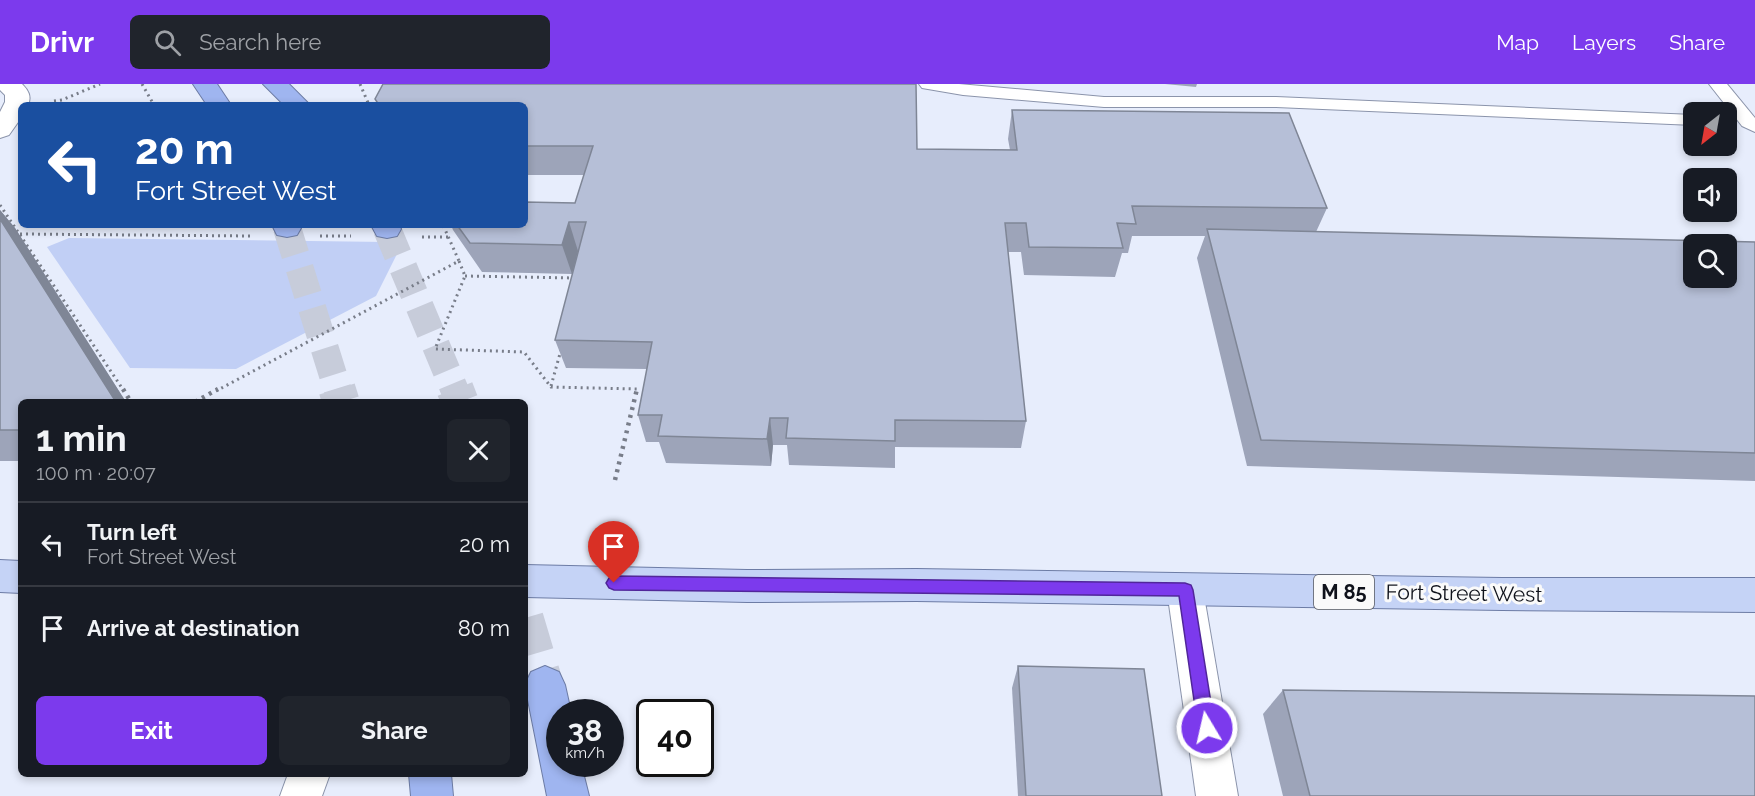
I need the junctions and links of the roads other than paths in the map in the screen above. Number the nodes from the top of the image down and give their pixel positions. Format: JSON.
{"nodes":[{"id":1,"x":205,"y":84,"type":"edge"},
{"id":2,"x":275,"y":84,"type":"edge"},
{"id":3,"x":308,"y":84,"type":"edge"},
{"id":4,"x":928,"y":84,"type":"edge"},
{"id":5,"x":1718,"y":84,"type":"edge"},
{"id":6,"x":10,"y":86,"type":"edge"},
{"id":7,"x":217,"y":102,"type":"edge"},
{"id":8,"x":295,"y":102,"type":"edge"},
{"id":9,"x":318,"y":102,"type":"edge"},
{"id":10,"x":1683,"y":120,"type":"edge"},
{"id":11,"x":1751,"y":124,"type":"edge"},
{"id":12,"x":0,"y":130,"type":"edge"},
{"id":13,"x":0,"y":576,"type":"edge"},
{"id":14,"x":18,"y":577,"type":"edge"},
{"id":15,"x":528,"y":581,"type":"edge"},
{"id":16,"x":1185,"y":590,"type":"junction"},
{"id":17,"x":1755,"y":595,"type":"edge"},
{"id":18,"x":544,"y":685,"type":"tunnel mouth"},
{"id":19,"x":547,"y":699,"type":"edge"},
{"id":20,"x":308,"y":777,"type":"edge"},
{"id":21,"x":430,"y":777,"type":"edge"},
{"id":22,"x":564,"y":777,"type":"edge"},
{"id":23,"x":301,"y":796,"type":"edge"},
{"id":24,"x":432,"y":796,"type":"edge"},
{"id":25,"x":568,"y":796,"type":"edge"},
{"id":26,"x":1217,"y":796,"type":"edge"}],
"edges":[{"from":1,"to":7,"type":"highway"},
{"from":2,"to":8,"type":"highway"},
{"from":3,"to":9,"type":"highway"},
{"from":4,"to":10,"type":"lane"},
{"from":5,"to":11,"type":"lane"},
{"from":6,"to":12,"type":"street"},
{"from":13,"to":14,"type":"main road"},
{"from":15,"to":16,"type":"main road","name":"Fort Street West","number":"M 85"},
{"from":16,"to":17,"type":"main road","name":"Fort Street West","number":"M 85"},
{"from":16,"to":26,"type":"street"},
{"from":18,"to":19,"type":"highway"},
{"from":20,"to":23,"type":"street"},
{"from":21,"to":24,"type":"highway"},
{"from":22,"to":25,"type":"highway"}]}
